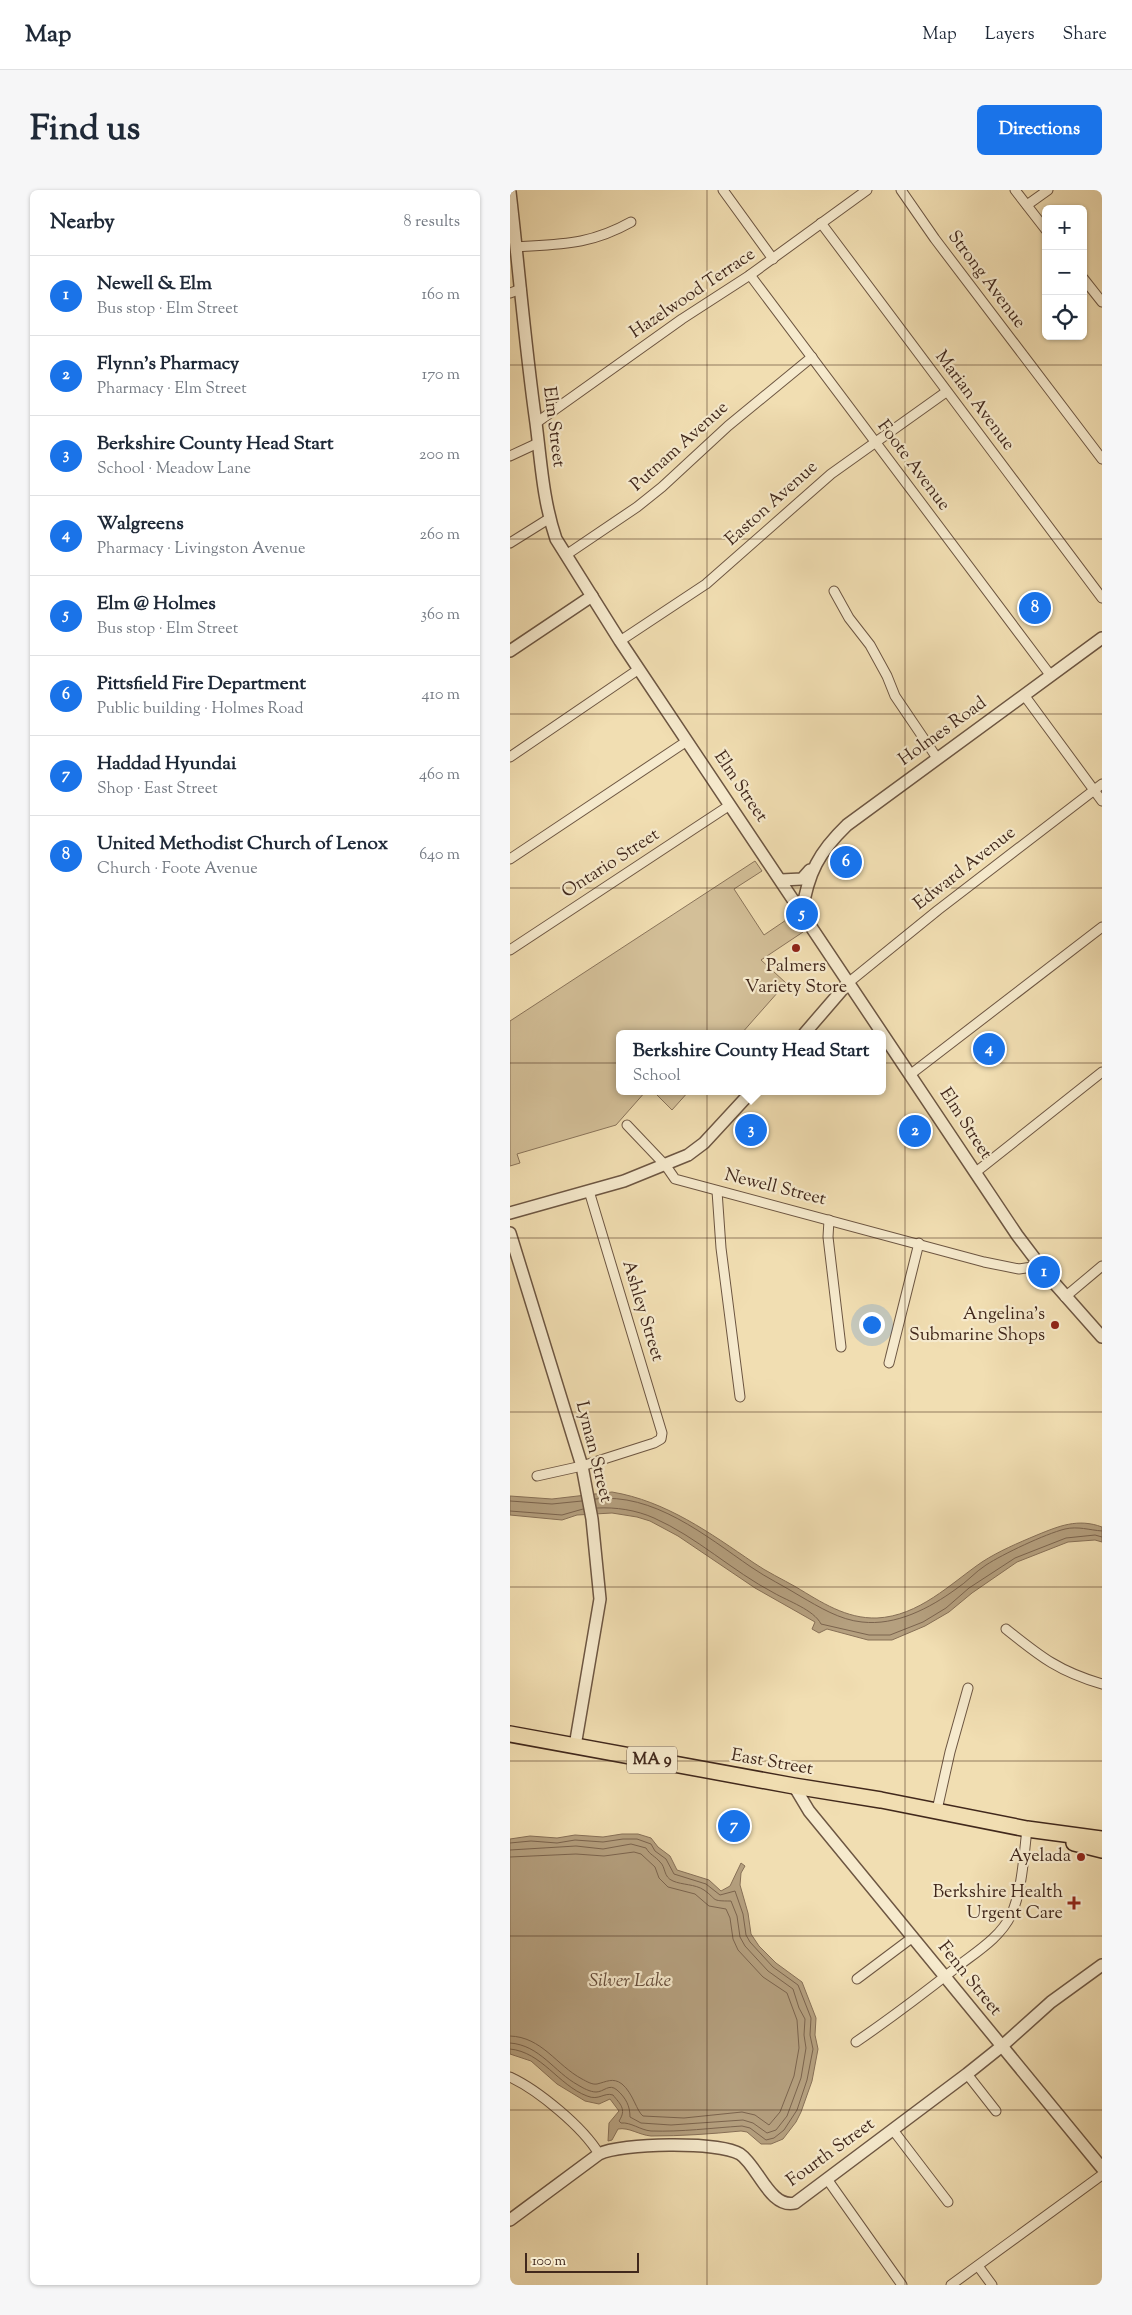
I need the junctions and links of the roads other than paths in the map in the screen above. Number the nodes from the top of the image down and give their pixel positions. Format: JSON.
{"nodes":[{"id":1,"x":723,"y":190,"type":"edge"},
{"id":2,"x":867,"y":190,"type":"edge"},
{"id":3,"x":901,"y":190,"type":"edge"},
{"id":4,"x":1015,"y":190,"type":"edge"},
{"id":5,"x":1048,"y":190,"type":"edge"},
{"id":6,"x":510,"y":192,"type":"edge"},
{"id":7,"x":1027,"y":205,"type":"junction"},
{"id":8,"x":631,"y":222,"type":"dead end"},
{"id":9,"x":821,"y":223,"type":"junction"},
{"id":10,"x":1042,"y":225,"type":"edge"},
{"id":11,"x":516,"y":247,"type":"junction"},
{"id":12,"x":773,"y":258,"type":"junction"},
{"id":13,"x":750,"y":275,"type":"junction"},
{"id":14,"x":1087,"y":283,"type":"edge"},
{"id":15,"x":515,"y":291,"type":"edge"},
{"id":16,"x":1102,"y":302,"type":"edge"},
{"id":17,"x":812,"y":357,"type":"junction"},
{"id":18,"x":946,"y":392,"type":"junction"},
{"id":19,"x":536,"y":423,"type":"junction"},
{"id":20,"x":875,"y":442,"type":"junction"},
{"id":21,"x":538,"y":444,"type":"junction"},
{"id":22,"x":510,"y":456,"type":"edge"},
{"id":23,"x":1102,"y":460,"type":"edge"},
{"id":24,"x":550,"y":518,"type":"junction"},
{"id":25,"x":510,"y":543,"type":"edge"},
{"id":26,"x":566,"y":555,"type":"junction"},
{"id":27,"x":834,"y":591,"type":"dead end"},
{"id":28,"x":592,"y":596,"type":"junction"},
{"id":29,"x":1102,"y":598,"type":"edge"},
{"id":30,"x":1102,"y":638,"type":"edge"},
{"id":31,"x":620,"y":641,"type":"junction"},
{"id":32,"x":510,"y":651,"type":"edge"},
{"id":33,"x":640,"y":669,"type":"junction"},
{"id":34,"x":1051,"y":676,"type":"junction"},
{"id":35,"x":1024,"y":695,"type":"junction"},
{"id":36,"x":687,"y":741,"type":"junction"},
{"id":37,"x":510,"y":757,"type":"edge"},
{"id":38,"x":937,"y":758,"type":"junction"},
{"id":39,"x":1102,"y":784,"type":"edge"},
{"id":40,"x":1094,"y":790,"type":"junction"},
{"id":41,"x":1102,"y":801,"type":"edge"},
{"id":42,"x":730,"y":805,"type":"junction"},
{"id":43,"x":510,"y":859,"type":"edge"},
{"id":44,"x":815,"y":865,"type":"junction"},
{"id":45,"x":781,"y":880,"type":"junction"},
{"id":46,"x":802,"y":912,"type":"junction"},
{"id":47,"x":1102,"y":927,"type":"edge"},
{"id":48,"x":510,"y":950,"type":"edge"},
{"id":49,"x":848,"y":983,"type":"junction"},
{"id":50,"x":807,"y":1030,"type":"edge"},
{"id":51,"x":881,"y":1030,"type":"edge"},
{"id":52,"x":886,"y":1038,"type":"edge"},
{"id":53,"x":1102,"y":1072,"type":"edge"},
{"id":54,"x":911,"y":1074,"type":"junction"},
{"id":55,"x":748,"y":1095,"type":"edge"},
{"id":56,"x":627,"y":1125,"type":"dead end"},
{"id":57,"x":666,"y":1166,"type":"junction"},
{"id":58,"x":976,"y":1172,"type":"junction"},
{"id":59,"x":589,"y":1191,"type":"junction"},
{"id":60,"x":717,"y":1191,"type":"junction"},
{"id":61,"x":510,"y":1213,"type":"edge"},
{"id":62,"x":829,"y":1220,"type":"junction"},
{"id":63,"x":510,"y":1233,"type":"edge"},
{"id":64,"x":919,"y":1243,"type":"junction"},
{"id":65,"x":1039,"y":1266,"type":"junction"},
{"id":66,"x":1102,"y":1266,"type":"edge"},
{"id":67,"x":1065,"y":1296,"type":"junction"},
{"id":68,"x":1102,"y":1337,"type":"edge"},
{"id":69,"x":841,"y":1347,"type":"dead end"},
{"id":70,"x":889,"y":1362,"type":"dead end"},
{"id":71,"x":740,"y":1397,"type":"dead end"},
{"id":72,"x":582,"y":1466,"type":"junction"},
{"id":73,"x":537,"y":1476,"type":"dead end"},
{"id":74,"x":1006,"y":1629,"type":"dead end"},
{"id":75,"x":1102,"y":1684,"type":"edge"},
{"id":76,"x":968,"y":1688,"type":"dead end"},
{"id":77,"x":510,"y":1734,"type":"edge"},
{"id":78,"x":575,"y":1746,"type":"junction"},
{"id":79,"x":794,"y":1786,"type":"junction"},
{"id":80,"x":937,"y":1810,"type":"junction"},
{"id":81,"x":1027,"y":1829,"type":"junction"},
{"id":82,"x":1102,"y":1839,"type":"edge"},
{"id":83,"x":1102,"y":1850,"type":"edge"},
{"id":84,"x":913,"y":1938,"type":"junction"},
{"id":85,"x":1102,"y":1965,"type":"edge"},
{"id":86,"x":946,"y":1977,"type":"junction"},
{"id":87,"x":858,"y":1979,"type":"dead end"},
{"id":88,"x":856,"y":2042,"type":"dead end"},
{"id":89,"x":1002,"y":2046,"type":"junction"},
{"id":90,"x":967,"y":2074,"type":"junction"},
{"id":91,"x":510,"y":2077,"type":"edge"},
{"id":92,"x":996,"y":2111,"type":"dead end"},
{"id":93,"x":892,"y":2130,"type":"junction"},
{"id":94,"x":599,"y":2154,"type":"junction"},
{"id":95,"x":1102,"y":2168,"type":"edge"},
{"id":96,"x":1102,"y":2175,"type":"edge"},
{"id":97,"x":827,"y":2179,"type":"junction"},
{"id":98,"x":948,"y":2202,"type":"dead end"},
{"id":99,"x":510,"y":2220,"type":"edge"},
{"id":100,"x":978,"y":2266,"type":"junction"},
{"id":101,"x":902,"y":2285,"type":"edge"},
{"id":102,"x":951,"y":2285,"type":"edge"},
{"id":103,"x":992,"y":2285,"type":"edge"}],
"edges":[{"from":1,"to":12,"type":"street"},
{"from":2,"to":9,"type":"street","name":"Hazelwood Terrace"},
{"from":3,"to":23,"type":"street","name":"Strong Avenue"},
{"from":4,"to":7,"type":"street"},
{"from":5,"to":7,"type":"street"},
{"from":6,"to":11,"type":"street","name":"Elm Street"},
{"from":7,"to":10,"type":"street"},
{"from":8,"to":11,"type":"street"},
{"from":9,"to":12,"type":"street","name":"Hazelwood Terrace"},
{"from":9,"to":18,"type":"street","name":"Marian Avenue"},
{"from":11,"to":15,"type":"street","name":"Elm Street"},
{"from":12,"to":13,"type":"street","name":"Hazelwood Terrace"},
{"from":13,"to":17,"type":"street","name":"Foote Avenue"},
{"from":13,"to":19,"type":"street","name":"Hazelwood Terrace"},
{"from":14,"to":16,"type":"street"},
{"from":15,"to":19,"type":"street","name":"Elm Street"},
{"from":17,"to":20,"type":"street","name":"Foote Avenue"},
{"from":17,"to":26,"type":"street","name":"Putnam Avenue"},
{"from":18,"to":20,"type":"street","name":"Easton Avenue"},
{"from":18,"to":29,"type":"street","name":"Marian Avenue"},
{"from":19,"to":21,"type":"street","name":"Elm Street"},
{"from":20,"to":31,"type":"street","name":"Easton Avenue"},
{"from":20,"to":34,"type":"street","name":"Foote Avenue"},
{"from":21,"to":22,"type":"street"},
{"from":21,"to":24,"type":"street","name":"Elm Street"},
{"from":24,"to":25,"type":"street"},
{"from":24,"to":26,"type":"street","name":"Elm Street"},
{"from":26,"to":28,"type":"street","name":"Elm Street"},
{"from":27,"to":38,"type":"street"},
{"from":28,"to":31,"type":"street","name":"Elm Street"},
{"from":28,"to":32,"type":"street"},
{"from":30,"to":34,"type":"street","name":"Holmes Road"},
{"from":31,"to":33,"type":"street","name":"Elm Street"},
{"from":33,"to":36,"type":"street","name":"Elm Street"},
{"from":33,"to":37,"type":"street"},
{"from":34,"to":35,"type":"street","name":"Holmes Road"},
{"from":35,"to":38,"type":"street","name":"Holmes Road"},
{"from":35,"to":40,"type":"street"},
{"from":36,"to":42,"type":"street","name":"Elm Street"},
{"from":36,"to":43,"type":"street"},
{"from":38,"to":44,"type":"street","name":"Holmes Road"},
{"from":39,"to":40,"type":"street","name":"Edward Avenue"},
{"from":40,"to":41,"type":"street"},
{"from":40,"to":49,"type":"street","name":"Edward Avenue"},
{"from":42,"to":45,"type":"street","name":"Elm Street"},
{"from":42,"to":48,"type":"street","name":"Ontario Street"},
{"from":44,"to":45,"type":"street","name":"Holmes Road"},
{"from":44,"to":46,"type":"street","name":"Holmes Road"},
{"from":45,"to":46,"type":"street","name":"Elm Street"},
{"from":46,"to":49,"type":"street","name":"Elm Street"},
{"from":47,"to":54,"type":"street"},
{"from":49,"to":50,"type":"street"},
{"from":49,"to":51,"type":"street","name":"Elm Street"},
{"from":52,"to":54,"type":"street","name":"Elm Street"},
{"from":53,"to":58,"type":"street"},
{"from":54,"to":58,"type":"street","name":"Elm Street"},
{"from":55,"to":57,"type":"street"},
{"from":56,"to":57,"type":"street","name":"Newell Street"},
{"from":57,"to":59,"type":"street"},
{"from":57,"to":60,"type":"street","name":"Newell Street"},
{"from":58,"to":65,"type":"street","name":"Elm Street"},
{"from":59,"to":61,"type":"street"},
{"from":59,"to":72,"type":"street","name":"Ashley Street"},
{"from":60,"to":62,"type":"street","name":"Newell Street"},
{"from":60,"to":71,"type":"street"},
{"from":62,"to":64,"type":"street","name":"Newell Street"},
{"from":62,"to":69,"type":"street"},
{"from":63,"to":72,"type":"street","name":"Lyman Street"},
{"from":64,"to":65,"type":"street","name":"Newell Street"},
{"from":64,"to":70,"type":"street"},
{"from":65,"to":67,"type":"street","name":"Elm Street"},
{"from":66,"to":67,"type":"street"},
{"from":67,"to":68,"type":"street","name":"Elm Street"},
{"from":72,"to":73,"type":"street"},
{"from":72,"to":78,"type":"street","name":"Lyman Street"},
{"from":74,"to":75,"type":"street"},
{"from":76,"to":80,"type":"street"},
{"from":77,"to":78,"type":"highway","name":"East Street","number":"MA 9"},
{"from":78,"to":79,"type":"highway","name":"East Street","number":"MA 9"},
{"from":79,"to":80,"type":"highway","name":"East Street","number":"MA 9"},
{"from":79,"to":84,"type":"street","name":"Fenn Street"},
{"from":80,"to":81,"type":"highway","name":"East Street","number":"MA 9"},
{"from":81,"to":82,"type":"highway","name":"East Street","number":"MA 9"},
{"from":81,"to":83,"type":"highway","name":"East Street","number":"MA 9"},
{"from":81,"to":86,"type":"street"},
{"from":84,"to":86,"type":"street","name":"Fenn Street"},
{"from":84,"to":87,"type":"street"},
{"from":85,"to":89,"type":"street","name":"Fourth Street"},
{"from":86,"to":88,"type":"street"},
{"from":86,"to":89,"type":"street","name":"Fenn Street"},
{"from":89,"to":90,"type":"street","name":"Fourth Street"},
{"from":89,"to":95,"type":"street","name":"Fenn Street"},
{"from":90,"to":92,"type":"street"},
{"from":90,"to":93,"type":"street","name":"Fourth Street"},
{"from":91,"to":94,"type":"street"},
{"from":93,"to":97,"type":"street","name":"Fourth Street"},
{"from":93,"to":98,"type":"street"},
{"from":94,"to":97,"type":"street","name":"Fourth Street"},
{"from":94,"to":99,"type":"street","name":"Fourth Street"},
{"from":96,"to":100,"type":"street"},
{"from":97,"to":101,"type":"street"},
{"from":100,"to":102,"type":"street"},
{"from":100,"to":103,"type":"street"}]}
